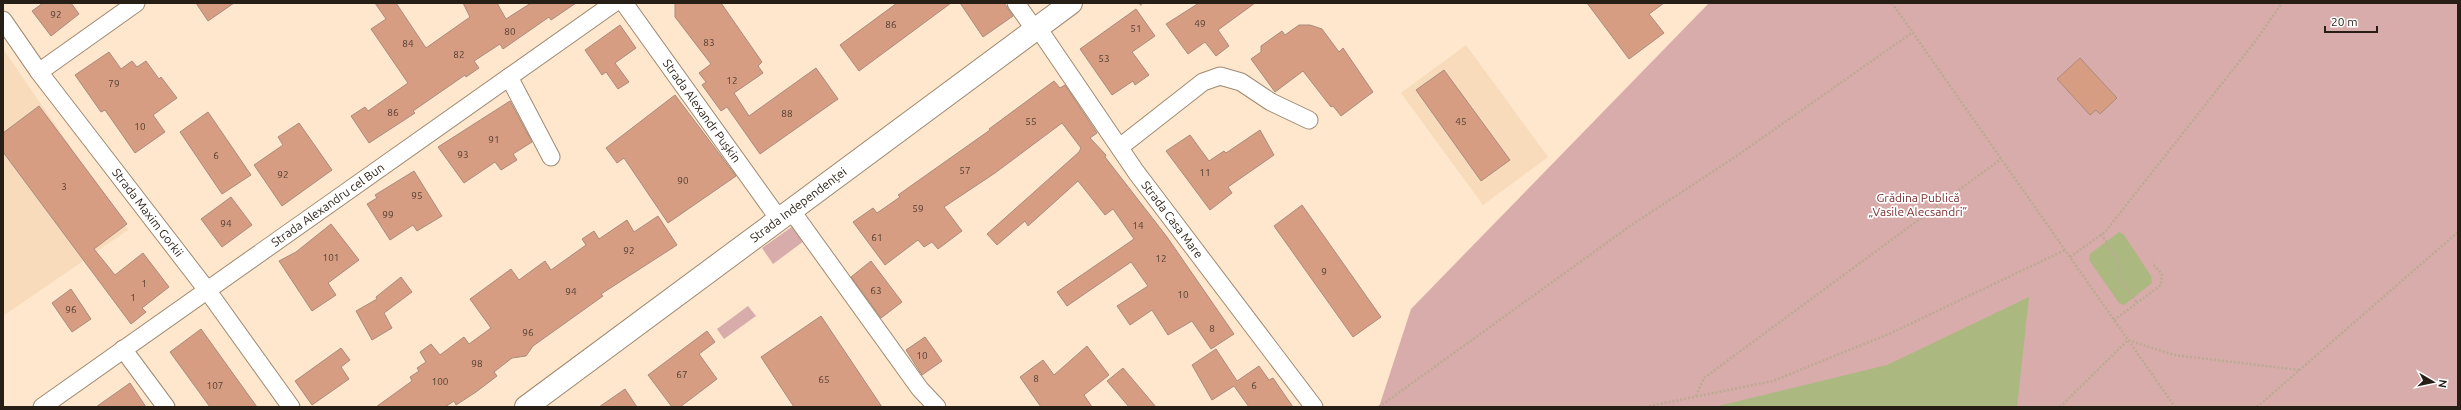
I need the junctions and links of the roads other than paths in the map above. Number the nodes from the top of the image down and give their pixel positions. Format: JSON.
{"nodes":[{"id":1,"x":136,"y":3,"type":"edge"},
{"id":2,"x":614,"y":3,"type":"edge"},
{"id":3,"x":624,"y":3,"type":"edge"},
{"id":4,"x":1016,"y":3,"type":"edge"},
{"id":5,"x":1072,"y":3,"type":"edge"},
{"id":6,"x":3,"y":20,"type":"edge"},
{"id":7,"x":1036,"y":29,"type":"junction"},
{"id":8,"x":39,"y":72,"type":"junction"},
{"id":9,"x":509,"y":77,"type":"junction"},
{"id":10,"x":1309,"y":120,"type":"dead end"},
{"id":11,"x":1120,"y":147,"type":"junction"},
{"id":12,"x":551,"y":157,"type":"dead end"},
{"id":13,"x":785,"y":214,"type":"junction"},
{"id":14,"x":207,"y":290,"type":"junction"},
{"id":15,"x":123,"y":349,"type":"junction"},
{"id":16,"x":42,"y":407,"type":"edge"},
{"id":17,"x":166,"y":407,"type":"edge"},
{"id":18,"x":291,"y":407,"type":"edge"},
{"id":19,"x":526,"y":407,"type":"edge"},
{"id":20,"x":937,"y":407,"type":"edge"},
{"id":21,"x":1314,"y":407,"type":"edge"}],
"edges":[{"from":1,"to":8,"type":"street"},
{"from":2,"to":9,"type":"street","name":"Strada Alexandru cel Bun"},
{"from":3,"to":13,"type":"street","name":"Strada Alexandr Pușkin"},
{"from":4,"to":7,"type":"street","name":"Strada Casa Mare"},
{"from":5,"to":7,"type":"main road","name":"Strada Independenței"},
{"from":6,"to":8,"type":"street","name":"Strada Maxim Gorkii"},
{"from":7,"to":11,"type":"street","name":"Strada Casa Mare"},
{"from":7,"to":13,"type":"main road","name":"Strada Independenței"},
{"from":8,"to":14,"type":"street","name":"Strada Maxim Gorkii"},
{"from":9,"to":12,"type":"street"},
{"from":9,"to":14,"type":"street","name":"Strada Alexandru cel Bun"},
{"from":10,"to":11,"type":"street"},
{"from":11,"to":21,"type":"street","name":"Strada Casa Mare"},
{"from":13,"to":19,"type":"main road","name":"Strada Independenței"},
{"from":13,"to":20,"type":"street","name":"Strada Alexandr Pușkin"},
{"from":14,"to":15,"type":"street","name":"Strada Alexandru cel Bun"},
{"from":14,"to":18,"type":"street","name":"Strada Maxim Gorkii"},
{"from":15,"to":16,"type":"street","name":"Strada Alexandru cel Bun"},
{"from":15,"to":17,"type":"street"}]}
